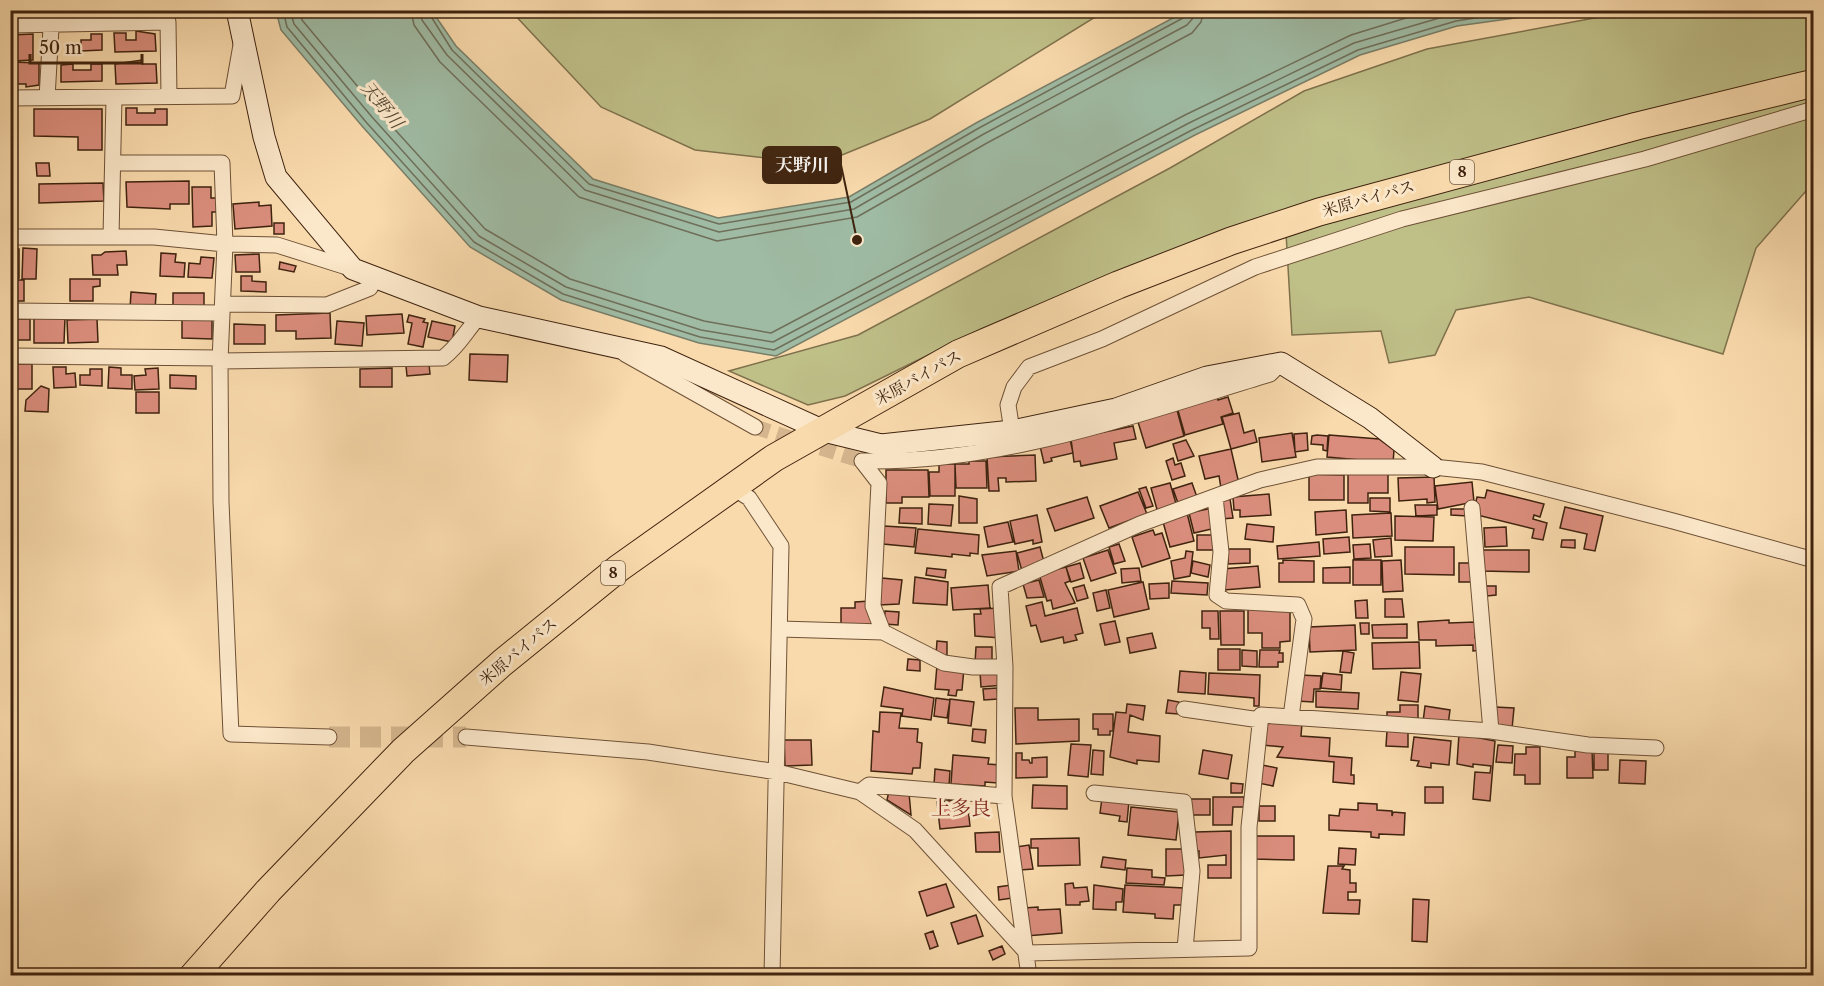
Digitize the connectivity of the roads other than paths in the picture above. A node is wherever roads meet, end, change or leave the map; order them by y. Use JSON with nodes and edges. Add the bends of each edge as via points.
{"nodes":[{"id":1,"x":237,"y":10,"type":"edge"},
{"id":2,"x":52,"y":17,"type":"edge"},
{"id":3,"x":10,"y":25,"type":"edge"},
{"id":4,"x":242,"y":37,"type":"junction"},
{"id":5,"x":1814,"y":83,"type":"edge"},
{"id":6,"x":169,"y":97,"type":"junction"},
{"id":7,"x":10,"y":98,"type":"edge"},
{"id":8,"x":47,"y":98,"type":"junction"},
{"id":9,"x":114,"y":98,"type":"junction"},
{"id":10,"x":1814,"y":109,"type":"edge"},
{"id":11,"x":114,"y":163,"type":"junction"},
{"id":12,"x":10,"y":237,"type":"edge"},
{"id":13,"x":111,"y":237,"type":"junction"},
{"id":14,"x":225,"y":244,"type":"junction"},
{"id":15,"x":353,"y":269,"type":"junction"},
{"id":16,"x":376,"y":277,"type":"junction"},
{"id":17,"x":223,"y":308,"type":"junction"},
{"id":18,"x":10,"y":311,"type":"edge"},
{"id":19,"x":479,"y":317,"type":"junction"},
{"id":20,"x":612,"y":346,"type":"junction"},
{"id":21,"x":10,"y":356,"type":"edge"},
{"id":22,"x":220,"y":360,"type":"junction"},
{"id":23,"x":1281,"y":363,"type":"junction"},
{"id":24,"x":755,"y":427,"type":"tunnel mouth"},
{"id":25,"x":824,"y":431,"type":"junction"},
{"id":26,"x":1011,"y":431,"type":"junction"},
{"id":27,"x":1433,"y":467,"type":"junction"},
{"id":28,"x":733,"y":488,"type":"junction"},
{"id":29,"x":1215,"y":497,"type":"junction"},
{"id":30,"x":1472,"y":508,"type":"dead end"},
{"id":31,"x":1814,"y":560,"type":"edge"},
{"id":32,"x":780,"y":629,"type":"junction"},
{"id":33,"x":883,"y":632,"type":"junction"},
{"id":34,"x":1005,"y":667,"type":"junction"},
{"id":35,"x":1184,"y":709,"type":"dead end"},
{"id":36,"x":1290,"y":717,"type":"junction"},
{"id":37,"x":1260,"y":720,"type":"junction"},
{"id":38,"x":1491,"y":731,"type":"junction"},
{"id":39,"x":328,"y":737,"type":"tunnel mouth"},
{"id":40,"x":466,"y":737,"type":"tunnel mouth"},
{"id":41,"x":1656,"y":748,"type":"dead end"},
{"id":42,"x":777,"y":772,"type":"junction"},
{"id":43,"x":860,"y":792,"type":"junction"},
{"id":44,"x":1094,"y":793,"type":"dead end"},
{"id":45,"x":1004,"y":796,"type":"junction"},
{"id":46,"x":1185,"y":949,"type":"junction"},
{"id":47,"x":1027,"y":953,"type":"junction"},
{"id":48,"x":193,"y":975,"type":"edge"},
{"id":49,"x":772,"y":975,"type":"edge"},
{"id":50,"x":1029,"y":975,"type":"edge"}],
"edges":[{"from":1,"to":4,"type":"street"},
{"from":2,"to":3,"type":"street"},
{"from":2,"to":6,"type":"street","via":[[168,22]]},
{"from":2,"to":8,"type":"street"},
{"from":4,"to":6,"type":"street","via":[[232,96]]},
{"from":4,"to":15,"type":"street","via":[[276,177]]},
{"from":5,"to":25,"type":"highway","name":"米原バイパス","number":"8","via":[[1603,135],[1319,212],[1231,241],[958,354]]},
{"from":6,"to":9,"type":"street"},
{"from":7,"to":8,"type":"street"},
{"from":8,"to":9,"type":"street"},
{"from":9,"to":11,"type":"street"},
{"from":10,"to":26,"type":"street","via":[[1645,159],[1402,219],[1255,267],[1102,339],[1029,367],[1014,387],[1008,405]]},
{"from":11,"to":13,"type":"street"},
{"from":11,"to":14,"type":"street","via":[[222,163]]},
{"from":12,"to":13,"type":"street"},
{"from":13,"to":14,"type":"street"},
{"from":14,"to":15,"type":"street","via":[[277,245]]},
{"from":14,"to":17,"type":"street"},
{"from":15,"to":16,"type":"street"},
{"from":16,"to":17,"type":"street","via":[[370,288],[327,305]]},
{"from":16,"to":19,"type":"street"},
{"from":17,"to":18,"type":"street"},
{"from":17,"to":22,"type":"street"},
{"from":19,"to":20,"type":"street"},
{"from":19,"to":22,"type":"street","via":[[467,329],[459,346],[443,358]]},
{"from":20,"to":24,"type":"street"},
{"from":20,"to":25,"type":"street","via":[[660,357]]},
{"from":21,"to":22,"type":"street"},
{"from":22,"to":39,"type":"street","via":[[221,502],[231,734]]},
{"from":23,"to":26,"type":"street","via":[[1207,377],[1116,409]]},
{"from":23,"to":27,"type":"street","via":[[1370,418]]},
{"from":23,"to":33,"type":"street","via":[[1270,375],[1117,421],[995,450],[896,462],[862,461],[879,483],[873,606]]},
{"from":25,"to":26,"type":"street","via":[[881,445]]},
{"from":25,"to":28,"type":"highway","name":"米原バイパス","number":"8","via":[[774,458]]},
{"from":27,"to":29,"type":"street","via":[[1317,467],[1260,480]]},
{"from":27,"to":31,"type":"street","via":[[1482,472]]},
{"from":28,"to":32,"type":"street","via":[[749,498],[782,546]]},
{"from":28,"to":48,"type":"highway","name":"米原バイパス","number":"8","via":[[619,568],[502,663],[403,751]]},
{"from":29,"to":34,"type":"street","via":[[1140,524],[1000,587]]},
{"from":29,"to":36,"type":"street","via":[[1221,552],[1217,595],[1226,600],[1298,605],[1304,619]]},
{"from":30,"to":38,"type":"street"},
{"from":32,"to":33,"type":"street"},
{"from":32,"to":42,"type":"street"},
{"from":33,"to":34,"type":"street","via":[[944,663]]},
{"from":34,"to":45,"type":"street"},
{"from":35,"to":37,"type":"street"},
{"from":36,"to":37,"type":"street","via":[[1261,715]]},
{"from":36,"to":38,"type":"street"},
{"from":37,"to":46,"type":"street","via":[[1249,827],[1250,948]]},
{"from":38,"to":41,"type":"street","via":[[1588,745]]},
{"from":40,"to":42,"type":"street","via":[[648,752]]},
{"from":42,"to":43,"type":"street"},
{"from":42,"to":49,"type":"street"},
{"from":43,"to":45,"type":"street","via":[[869,785]]},
{"from":43,"to":47,"type":"street","via":[[915,830]]},
{"from":44,"to":46,"type":"street","via":[[1184,802],[1192,872]]},
{"from":45,"to":47,"type":"street"},
{"from":46,"to":47,"type":"street"},
{"from":47,"to":50,"type":"street"}]}
